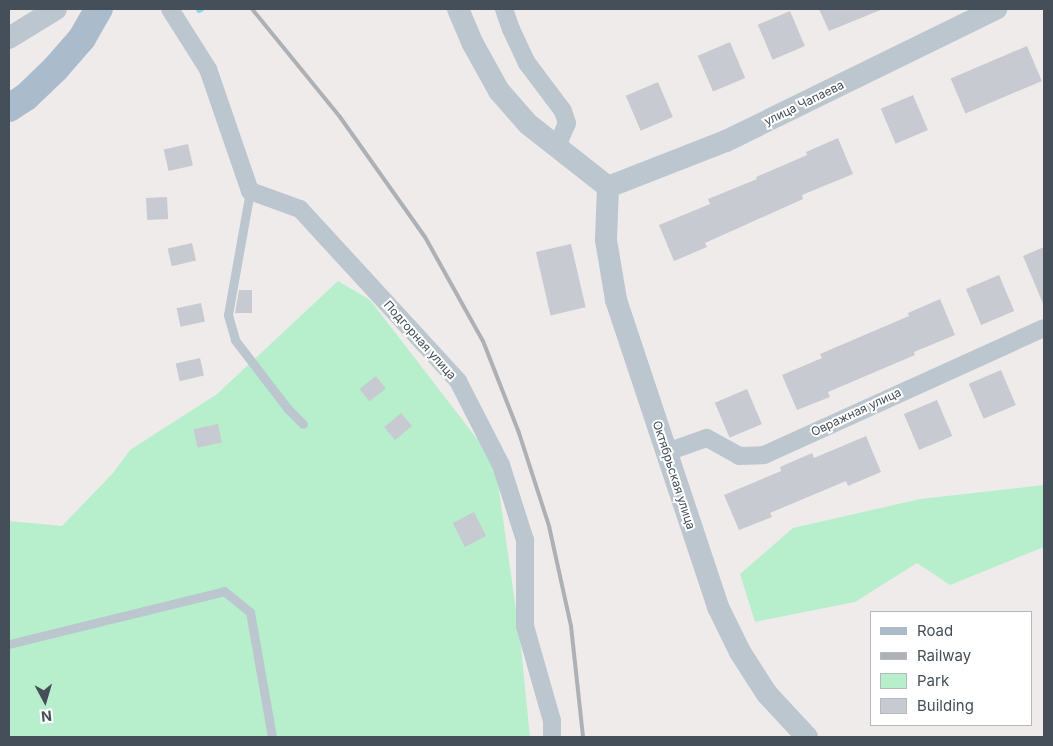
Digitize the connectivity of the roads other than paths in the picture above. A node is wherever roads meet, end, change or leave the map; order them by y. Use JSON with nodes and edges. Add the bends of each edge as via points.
{"nodes":[{"id":1,"x":56,"y":9,"type":"edge"},
{"id":2,"x":98,"y":9,"type":"edge"},
{"id":3,"x":170,"y":9,"type":"edge"},
{"id":4,"x":458,"y":9,"type":"edge"},
{"id":5,"x":504,"y":9,"type":"edge"},
{"id":6,"x":996,"y":9,"type":"edge"},
{"id":7,"x":9,"y":38,"type":"edge"},
{"id":8,"x":9,"y":108,"type":"edge"},
{"id":9,"x":558,"y":147,"type":"junction"},
{"id":10,"x":608,"y":187,"type":"junction"},
{"id":11,"x":250,"y":190,"type":"junction"},
{"id":12,"x":1044,"y":328,"type":"edge"},
{"id":13,"x":303,"y":424,"type":"dead end"},
{"id":14,"x":667,"y":452,"type":"junction"},
{"id":15,"x":9,"y":644,"type":"edge"},
{"id":16,"x":272,"y":737,"type":"edge"},
{"id":17,"x":552,"y":737,"type":"edge"},
{"id":18,"x":807,"y":737,"type":"edge"}],
"edges":[{"from":1,"to":7,"type":"street"},
{"from":2,"to":8,"type":"main road","via":[[82,38],[56,68],[26,97]]},
{"from":3,"to":11,"type":"street","via":[[208,69]]},
{"from":4,"to":9,"type":"street","via":[[499,91],[528,124]]},
{"from":5,"to":9,"type":"street","via":[[528,62],[563,111],[567,123]]},
{"from":6,"to":10,"type":"street","name":"улица Чапаева","via":[[726,141]]},
{"from":9,"to":10,"type":"street"},
{"from":10,"to":14,"type":"street","name":"Октябрьская улица","via":[[606,240],[613,290]]},
{"from":11,"to":13,"type":"lane","via":[[228,315],[235,340]]},
{"from":11,"to":17,"type":"street","name":"Подгорная улица","via":[[300,210],[458,381],[502,466],[525,540],[525,626],[552,721]]},
{"from":12,"to":14,"type":"street","name":"Овражная улица","via":[[764,455],[739,456],[707,438]]},
{"from":14,"to":18,"type":"street","name":"Октябрьская улица","via":[[718,606],[740,652],[767,694]]},
{"from":15,"to":16,"type":"lane","via":[[224,591],[250,612]]}]}
